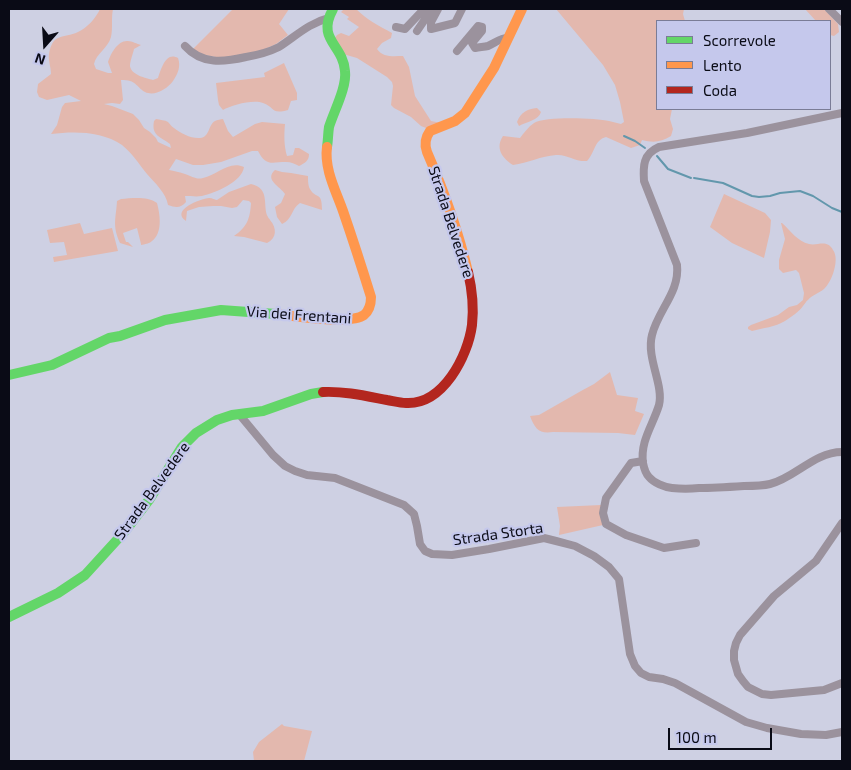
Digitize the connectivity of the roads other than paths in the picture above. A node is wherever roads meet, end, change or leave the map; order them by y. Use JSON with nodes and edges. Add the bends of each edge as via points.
{"nodes":[{"id":1,"x":424,"y":9,"type":"edge"},
{"id":2,"x":432,"y":9,"type":"edge"},
{"id":3,"x":438,"y":9,"type":"edge"},
{"id":4,"x":462,"y":9,"type":"edge"},
{"id":5,"x":522,"y":9,"type":"edge"},
{"id":6,"x":828,"y":9,"type":"edge"},
{"id":7,"x":331,"y":13,"type":"edge"},
{"id":8,"x":842,"y":22,"type":"edge"},
{"id":9,"x":396,"y":27,"type":"dead end"},
{"id":10,"x":418,"y":31,"type":"dead end"},
{"id":11,"x":508,"y":38,"type":"junction"},
{"id":12,"x":185,"y":46,"type":"dead end"},
{"id":13,"x":457,"y":51,"type":"dead end"},
{"id":14,"x":842,"y":113,"type":"edge"},
{"id":15,"x":9,"y":375,"type":"edge"},
{"id":16,"x":239,"y":414,"type":"junction"},
{"id":17,"x":842,"y":452,"type":"edge"},
{"id":18,"x":643,"y":461,"type":"junction"},
{"id":19,"x":842,"y":523,"type":"edge"},
{"id":20,"x":696,"y":543,"type":"dead end"},
{"id":21,"x":9,"y":617,"type":"edge"},
{"id":22,"x":842,"y":683,"type":"edge"},
{"id":23,"x":842,"y":732,"type":"edge"}],
"edges":[{"from":1,"to":9,"type":"street","via":[[406,29]]},
{"from":2,"to":10,"type":"street"},
{"from":3,"to":4,"type":"street","via":[[431,29],[455,23]]},
{"from":5,"to":11,"type":"street","name":"Strada Belvedere"},
{"from":6,"to":8,"type":"street"},
{"from":7,"to":12,"type":"street","via":[[278,47],[261,54],[227,61],[211,60],[202,58]]},
{"from":7,"to":15,"type":"street","name":"Via dei Frentani","via":[[327,28],[344,61],[346,72],[329,129],[326,154],[371,297],[366,314],[357,319],[343,320],[221,310],[165,320],[110,338],[52,365]]},
{"from":11,"to":13,"type":"street","via":[[475,48],[472,43],[482,31],[478,26]]},
{"from":11,"to":16,"type":"street","name":"Strada Belvedere","via":[[490,75],[463,116],[430,131],[425,140],[463,251],[472,290],[471,332],[463,358],[450,380],[431,396],[414,403],[325,392],[263,411]]},
{"from":14,"to":18,"type":"street","via":[[659,147],[648,155],[644,163],[644,181],[678,272],[673,292],[651,337],[651,354],[660,396],[645,439]]},
{"from":16,"to":21,"type":"street","name":"Strada Belvedere","via":[[209,424],[182,447],[149,500],[85,575]]},
{"from":16,"to":23,"type":"street","name":"Strada Storta","via":[[285,466],[307,475],[335,478],[404,505],[414,514],[420,544],[432,554],[452,555],[544,538],[575,546],[610,567],[619,579],[630,654],[635,666],[649,678],[675,683],[746,722],[767,728],[801,734]]},
{"from":17,"to":18,"type":"street","via":[[820,457],[770,484],[724,488],[664,486],[648,477]]},
{"from":18,"to":20,"type":"street","via":[[631,463],[606,498],[603,512],[606,524],[664,548]]},
{"from":19,"to":22,"type":"street","via":[[816,561],[774,596],[740,635],[734,660],[743,681],[762,694],[824,690]]}]}
